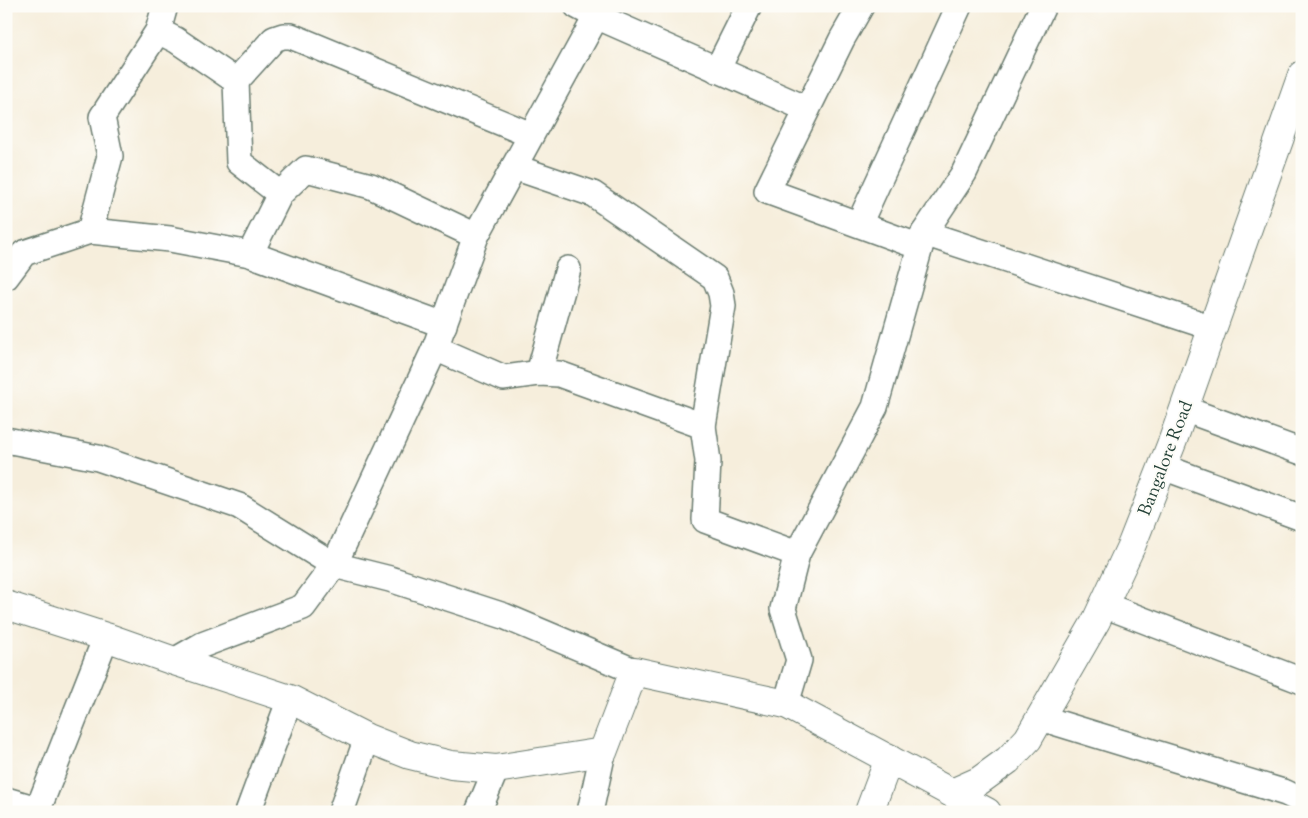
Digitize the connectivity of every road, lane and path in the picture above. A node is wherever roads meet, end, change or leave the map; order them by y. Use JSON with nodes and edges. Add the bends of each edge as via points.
{"nodes":[{"id":1,"x":164,"y":6,"type":"edge"},
{"id":2,"x":749,"y":6,"type":"edge"},
{"id":3,"x":861,"y":6,"type":"edge"},
{"id":4,"x":959,"y":6,"type":"edge"},
{"id":5,"x":1043,"y":6,"type":"edge"},
{"id":6,"x":591,"y":10,"type":"edge"},
{"id":7,"x":158,"y":31,"type":"junction"},
{"id":8,"x":717,"y":70,"type":"junction"},
{"id":9,"x":1302,"y":75,"type":"edge"},
{"id":10,"x":236,"y":81,"type":"junction"},
{"id":11,"x":1296,"y":107,"type":"edge"},
{"id":12,"x":807,"y":109,"type":"junction"},
{"id":13,"x":531,"y":135,"type":"junction"},
{"id":14,"x":514,"y":167,"type":"junction"},
{"id":15,"x":280,"y":194,"type":"junction"},
{"id":16,"x":858,"y":224,"type":"junction"},
{"id":17,"x":90,"y":231,"type":"junction"},
{"id":18,"x":476,"y":236,"type":"junction"},
{"id":19,"x":922,"y":240,"type":"junction"},
{"id":20,"x":250,"y":254,"type":"junction"},
{"id":21,"x":568,"y":269,"type":"dead end"},
{"id":22,"x":8,"y":270,"type":"edge"},
{"id":23,"x":444,"y":325,"type":"junction"},
{"id":24,"x":1213,"y":328,"type":"junction"},
{"id":25,"x":435,"y":348,"type":"junction"},
{"id":26,"x":539,"y":373,"type":"junction"},
{"id":27,"x":1184,"y":409,"type":"junction"},
{"id":28,"x":703,"y":426,"type":"junction"},
{"id":29,"x":6,"y":440,"type":"edge"},
{"id":30,"x":1302,"y":452,"type":"edge"},
{"id":31,"x":1163,"y":467,"type":"junction"},
{"id":32,"x":1302,"y":518,"type":"edge"},
{"id":33,"x":797,"y":554,"type":"junction"},
{"id":34,"x":334,"y":565,"type":"junction"},
{"id":35,"x":6,"y":605,"type":"edge"},
{"id":36,"x":1104,"y":606,"type":"junction"},
{"id":37,"x":106,"y":636,"type":"junction"},
{"id":38,"x":174,"y":661,"type":"junction"},
{"id":39,"x":634,"y":671,"type":"junction"},
{"id":40,"x":1302,"y":681,"type":"edge"},
{"id":41,"x":290,"y":699,"type":"junction"},
{"id":42,"x":786,"y":704,"type":"junction"},
{"id":43,"x":1041,"y":718,"type":"junction"},
{"id":44,"x":367,"y":738,"type":"junction"},
{"id":45,"x":603,"y":752,"type":"junction"},
{"id":46,"x":889,"y":759,"type":"junction"},
{"id":47,"x":496,"y":769,"type":"junction"},
{"id":48,"x":952,"y":793,"type":"junction"},
{"id":49,"x":6,"y":800,"type":"edge"},
{"id":50,"x":1302,"y":801,"type":"edge"},
{"id":51,"x":37,"y":811,"type":"edge"},
{"id":52,"x":248,"y":812,"type":"edge"},
{"id":53,"x":341,"y":812,"type":"edge"},
{"id":54,"x":478,"y":812,"type":"edge"},
{"id":55,"x":590,"y":812,"type":"edge"},
{"id":56,"x":869,"y":812,"type":"edge"},
{"id":57,"x":987,"y":812,"type":"edge"}],
"edges":[{"from":1,"to":7,"type":"street"},
{"from":2,"to":8,"type":"street"},
{"from":3,"to":12,"type":"street"},
{"from":4,"to":16,"type":"street"},
{"from":5,"to":19,"type":"street","via":[[964,172]]},
{"from":6,"to":8,"type":"street"},
{"from":6,"to":13,"type":"street"},
{"from":7,"to":10,"type":"street"},
{"from":7,"to":17,"type":"street","via":[[102,117],[110,156]]},
{"from":8,"to":12,"type":"street"},
{"from":9,"to":11,"type":"main road","name":"Bangalore Road"},
{"from":10,"to":13,"type":"street","via":[[274,39],[290,36]]},
{"from":10,"to":15,"type":"street","via":[[239,162]]},
{"from":11,"to":24,"type":"main road","name":"Bangalore Road"},
{"from":12,"to":16,"type":"street","via":[[767,190]]},
{"from":13,"to":14,"type":"street"},
{"from":14,"to":18,"type":"street"},
{"from":14,"to":28,"type":"street","via":[[593,194],[715,278],[722,306]]},
{"from":15,"to":18,"type":"street","via":[[306,169],[371,186]]},
{"from":15,"to":20,"type":"street"},
{"from":16,"to":19,"type":"street"},
{"from":17,"to":20,"type":"street","via":[[170,239]]},
{"from":17,"to":22,"type":"street","via":[[24,253]]},
{"from":18,"to":23,"type":"street"},
{"from":19,"to":24,"type":"street"},
{"from":19,"to":33,"type":"street","via":[[875,407]]},
{"from":20,"to":23,"type":"street"},
{"from":21,"to":26,"type":"street"},
{"from":23,"to":25,"type":"street"},
{"from":24,"to":27,"type":"main road","name":"Bangalore Road"},
{"from":25,"to":26,"type":"street","via":[[504,378]]},
{"from":25,"to":34,"type":"street"},
{"from":26,"to":28,"type":"street","via":[[559,374]]},
{"from":27,"to":30,"type":"street"},
{"from":27,"to":31,"type":"main road","name":"Bangalore Road"},
{"from":28,"to":33,"type":"street","via":[[708,461],[705,520]]},
{"from":29,"to":34,"type":"street","via":[[98,458],[239,506]]},
{"from":31,"to":32,"type":"street"},
{"from":31,"to":36,"type":"main road","name":"Bangalore Road"},
{"from":33,"to":42,"type":"street","via":[[783,609],[798,660]]},
{"from":34,"to":38,"type":"street","via":[[303,607],[202,645]]},
{"from":34,"to":39,"type":"street","via":[[390,579],[504,616]]},
{"from":35,"to":37,"type":"main road"},
{"from":36,"to":40,"type":"street"},
{"from":36,"to":43,"type":"main road","name":"Bangalore Road"},
{"from":37,"to":38,"type":"main road"},
{"from":37,"to":51,"type":"street"},
{"from":38,"to":41,"type":"main road"},
{"from":39,"to":42,"type":"main road"},
{"from":39,"to":45,"type":"main road"},
{"from":41,"to":44,"type":"main road"},
{"from":41,"to":52,"type":"street"},
{"from":42,"to":46,"type":"main road"},
{"from":43,"to":48,"type":"main road","name":"Bangalore Road","via":[[1028,739],[1008,760],[979,781]]},
{"from":43,"to":50,"type":"street","via":[[1286,793]]},
{"from":44,"to":47,"type":"main road","via":[[410,755],[451,765]]},
{"from":44,"to":53,"type":"street"},
{"from":45,"to":47,"type":"main road"},
{"from":45,"to":55,"type":"street"},
{"from":46,"to":48,"type":"main road"},
{"from":46,"to":56,"type":"main road"},
{"from":47,"to":54,"type":"street"},
{"from":48,"to":57,"type":"main road"},
{"from":49,"to":51,"type":"street"}]}
